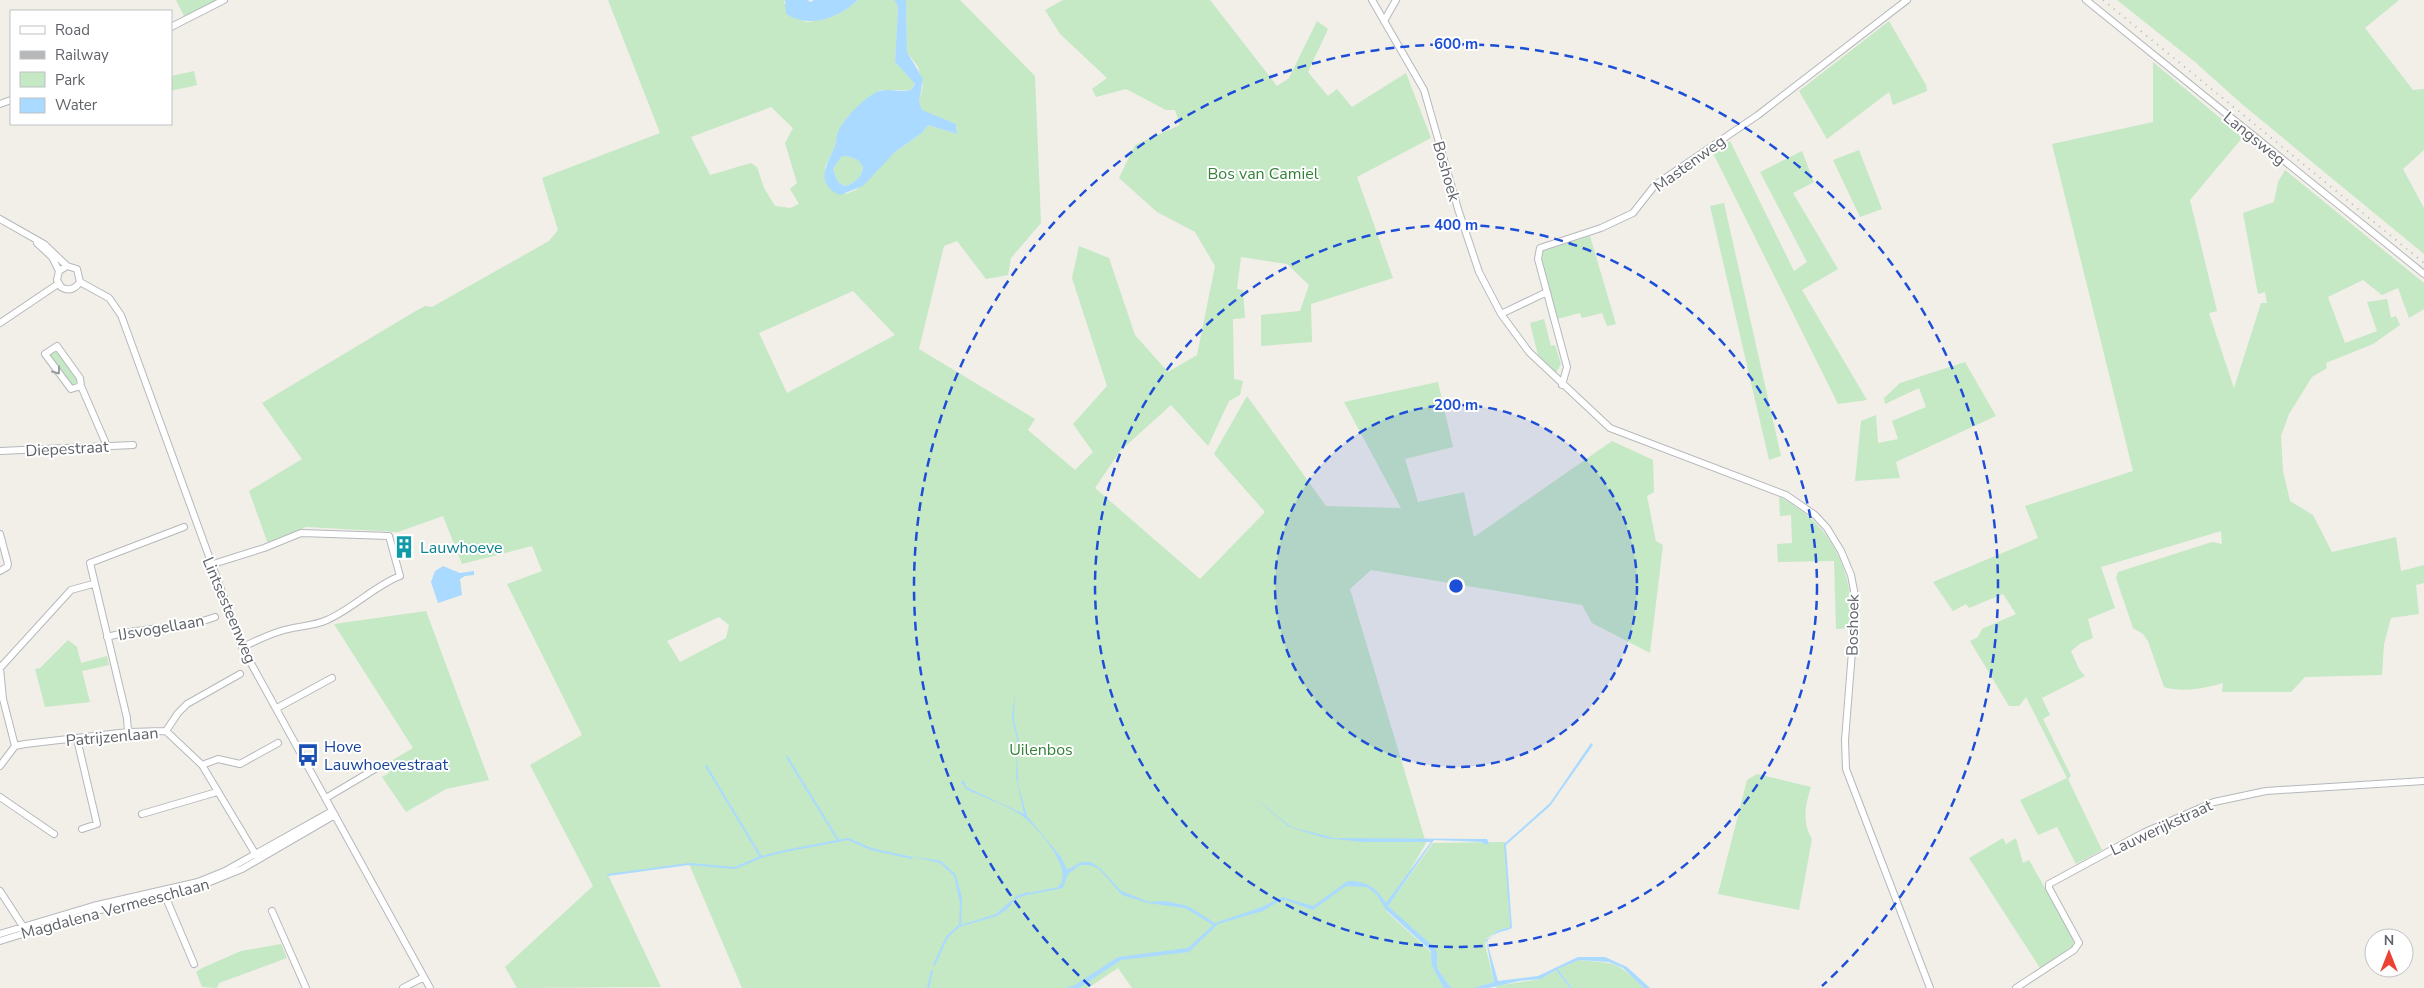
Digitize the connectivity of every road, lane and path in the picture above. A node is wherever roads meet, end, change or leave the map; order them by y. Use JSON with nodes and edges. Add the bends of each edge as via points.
{"nodes":[{"id":1,"x":224,"y":0,"type":"edge"},
{"id":2,"x":1372,"y":0,"type":"edge"},
{"id":3,"x":1396,"y":0,"type":"edge"},
{"id":4,"x":1908,"y":0,"type":"edge"},
{"id":5,"x":2086,"y":0,"type":"edge"},
{"id":6,"x":1384,"y":21,"type":"junction"},
{"id":7,"x":172,"y":26,"type":"edge"},
{"id":8,"x":0,"y":219,"type":"edge"},
{"id":9,"x":32,"y":238,"type":"junction"},
{"id":10,"x":67,"y":266,"type":"junction"},
{"id":11,"x":59,"y":271,"type":"junction"},
{"id":12,"x":2424,"y":274,"type":"edge"},
{"id":13,"x":80,"y":282,"type":"junction"},
{"id":14,"x":58,"y":284,"type":"junction"},
{"id":15,"x":1547,"y":292,"type":"junction"},
{"id":16,"x":1500,"y":314,"type":"junction"},
{"id":17,"x":0,"y":323,"type":"edge"},
{"id":18,"x":1562,"y":385,"type":"junction"},
{"id":19,"x":81,"y":386,"type":"junction"},
{"id":20,"x":133,"y":445,"type":"dead end"},
{"id":21,"x":107,"y":446,"type":"junction"},
{"id":22,"x":0,"y":451,"type":"edge"},
{"id":23,"x":184,"y":527,"type":"dead end"},
{"id":24,"x":0,"y":534,"type":"edge"},
{"id":25,"x":210,"y":565,"type":"junction"},
{"id":26,"x":0,"y":571,"type":"edge"},
{"id":27,"x":93,"y":584,"type":"junction"},
{"id":28,"x":215,"y":617,"type":"dead end"},
{"id":29,"x":107,"y":637,"type":"junction"},
{"id":30,"x":242,"y":647,"type":"junction"},
{"id":31,"x":240,"y":674,"type":"dead end"},
{"id":32,"x":332,"y":678,"type":"dead end"},
{"id":33,"x":2,"y":699,"type":"edge"},
{"id":34,"x":277,"y":708,"type":"junction"},
{"id":35,"x":166,"y":731,"type":"junction"},
{"id":36,"x":128,"y":732,"type":"junction"},
{"id":37,"x":77,"y":739,"type":"junction"},
{"id":38,"x":278,"y":743,"type":"dead end"},
{"id":39,"x":15,"y":746,"type":"junction"},
{"id":40,"x":202,"y":765,"type":"junction"},
{"id":41,"x":0,"y":766,"type":"edge"},
{"id":42,"x":380,"y":766,"type":"dead end"},
{"id":43,"x":2424,"y":781,"type":"edge"},
{"id":44,"x":217,"y":792,"type":"junction"},
{"id":45,"x":0,"y":797,"type":"edge"},
{"id":46,"x":326,"y":798,"type":"junction"},
{"id":47,"x":333,"y":813,"type":"junction"},
{"id":48,"x":142,"y":814,"type":"dead end"},
{"id":49,"x":82,"y":829,"type":"dead end"},
{"id":50,"x":54,"y":834,"type":"dead end"},
{"id":51,"x":256,"y":856,"type":"junction"},
{"id":52,"x":0,"y":891,"type":"edge"},
{"id":53,"x":163,"y":893,"type":"junction"},
{"id":54,"x":272,"y":911,"type":"dead end"},
{"id":55,"x":24,"y":929,"type":"junction"},
{"id":56,"x":0,"y":934,"type":"edge"},
{"id":57,"x":0,"y":941,"type":"edge"},
{"id":58,"x":194,"y":964,"type":"dead end"},
{"id":59,"x":424,"y":977,"type":"junction"},
{"id":60,"x":306,"y":988,"type":"edge"},
{"id":61,"x":403,"y":988,"type":"edge"},
{"id":62,"x":430,"y":988,"type":"edge"},
{"id":63,"x":1930,"y":988,"type":"edge"},
{"id":64,"x":2016,"y":988,"type":"edge"}],
"edges":[{"from":1,"to":7,"type":"street"},
{"from":2,"to":6,"type":"street","name":"Boshoek"},
{"from":3,"to":6,"type":"street"},
{"from":4,"to":15,"type":"street","name":"Mastenweg","via":[[1758,114],[1655,185],[1633,213],[1602,228],[1540,248],[1538,259]]},
{"from":5,"to":12,"type":"street","name":"Langsweg"},
{"from":6,"to":16,"type":"street","name":"Boshoek","via":[[1424,90],[1466,236]]},
{"from":8,"to":9,"type":"street","name":"Lintsesteenweg"},
{"from":9,"to":10,"type":"street","name":"Lintsesteenweg","via":[[53,251]]},
{"from":9,"to":11,"type":"street","name":"Lintsesteenweg","via":[[52,257]]},
{"from":10,"to":11,"type":"street"},
{"from":10,"to":13,"type":"street","name":"Lintsesteenweg","via":[[79,272]]},
{"from":11,"to":14,"type":"street"},
{"from":13,"to":14,"type":"street","via":[[69,290]]},
{"from":13,"to":25,"type":"street","name":"Lintsesteenweg","via":[[109,298],[121,316]]},
{"from":14,"to":17,"type":"street"},
{"from":15,"to":16,"type":"street"},
{"from":15,"to":18,"type":"street","via":[[1567,367]]},
{"from":16,"to":18,"type":"street","name":"Boshoek","via":[[1529,352]]},
{"from":18,"to":63,"type":"street","name":"Boshoek","via":[[1610,428],[1786,495],[1815,515],[1841,551],[1851,575],[1856,601],[1844,740],[1846,769]]},
{"from":19,"to":19,"type":"street","one_way":true,"via":[[80,378],[58,346],[45,354],[71,389]]},
{"from":19,"to":21,"type":"street"},
{"from":20,"to":21,"type":"street","name":"Diepestraat"},
{"from":21,"to":22,"type":"street","name":"Diepestraat"},
{"from":23,"to":27,"type":"street","via":[[94,560],[90,563]]},
{"from":24,"to":26,"type":"street","via":[[8,567]]},
{"from":25,"to":30,"type":"street","name":"Lintsesteenweg"},
{"from":25,"to":30,"type":"street","via":[[301,533],[389,536],[400,576],[327,620],[277,632]]},
{"from":27,"to":29,"type":"street"},
{"from":27,"to":33,"type":"street","via":[[71,590],[3,664],[0,676]]},
{"from":28,"to":29,"type":"street","name":"IJsvogellaan","via":[[194,624],[131,630]]},
{"from":29,"to":36,"type":"street"},
{"from":30,"to":34,"type":"street","name":"Lintsesteenweg"},
{"from":31,"to":35,"type":"street","via":[[187,704]]},
{"from":32,"to":34,"type":"street"},
{"from":33,"to":39,"type":"street"},
{"from":34,"to":46,"type":"street","name":"Lintsesteenweg"},
{"from":35,"to":36,"type":"street","name":"Patrijzenlaan"},
{"from":35,"to":40,"type":"street","name":"Patrijzenlaan"},
{"from":36,"to":37,"type":"street","name":"Patrijzenlaan"},
{"from":37,"to":39,"type":"street","name":"Patrijzenlaan"},
{"from":37,"to":49,"type":"street","via":[[97,824]]},
{"from":38,"to":40,"type":"street","via":[[240,764],[218,760]]},
{"from":39,"to":41,"type":"street"},
{"from":40,"to":44,"type":"street","name":"Patrijzenlaan"},
{"from":42,"to":46,"type":"street"},
{"from":43,"to":64,"type":"street","name":"Lauwerijkstraat","via":[[2332,785],[2242,795],[2186,813],[2143,833],[2049,884],[2079,943],[2074,950]]},
{"from":44,"to":48,"type":"street"},
{"from":44,"to":51,"type":"street","name":"Patrijzenlaan"},
{"from":45,"to":50,"type":"street"},
{"from":46,"to":47,"type":"street","name":"Lintsesteenweg"},
{"from":47,"to":51,"type":"street","name":"Magdalena Vermeeschlaan"},
{"from":47,"to":59,"type":"street","name":"Lintsesteenweg"},
{"from":51,"to":53,"type":"street","name":"Magdalena Vermeeschlaan","via":[[216,875]]},
{"from":52,"to":55,"type":"street"},
{"from":53,"to":55,"type":"street","name":"Magdalena Vermeeschlaan","via":[[92,906]]},
{"from":53,"to":58,"type":"street"},
{"from":54,"to":60,"type":"street"},
{"from":55,"to":56,"type":"street","name":"Magdalena Vermeeschlaan"},
{"from":55,"to":57,"type":"street","name":"Magdalena Vermeeschlaan"},
{"from":59,"to":61,"type":"street"},
{"from":59,"to":62,"type":"street","name":"Lintsesteenweg"}]}
